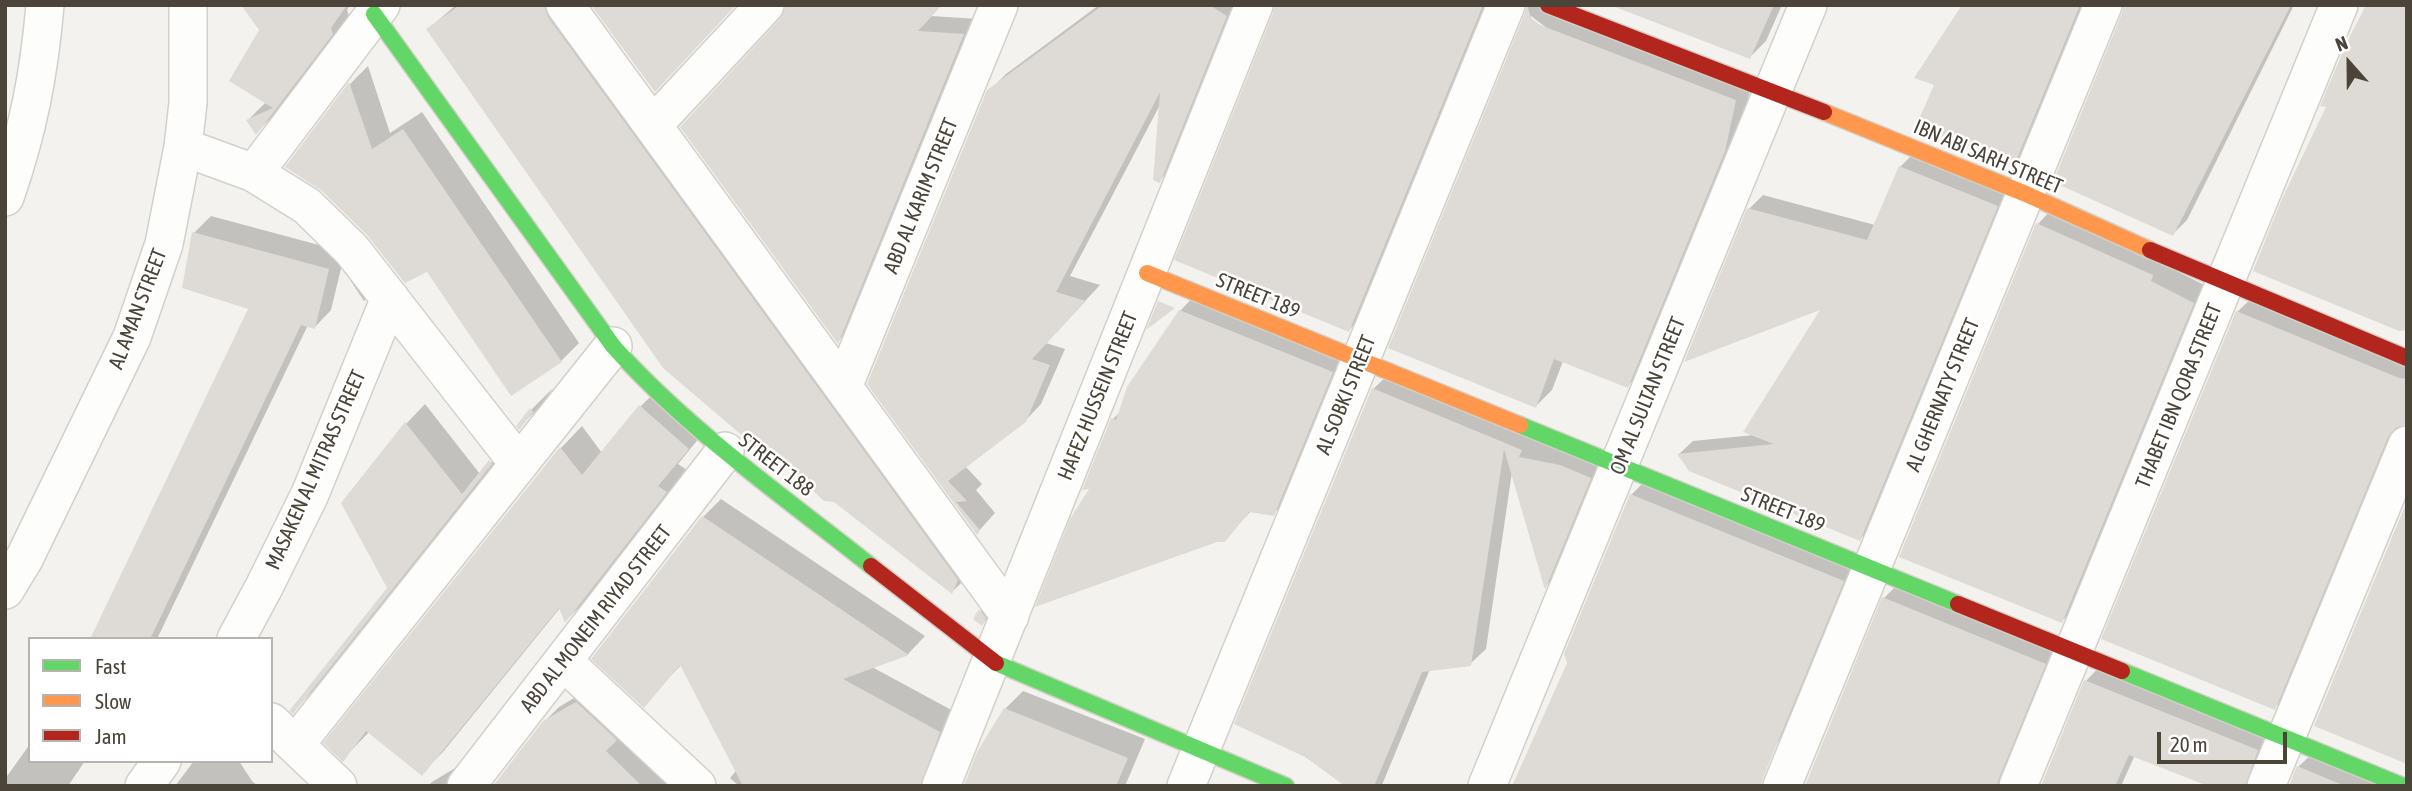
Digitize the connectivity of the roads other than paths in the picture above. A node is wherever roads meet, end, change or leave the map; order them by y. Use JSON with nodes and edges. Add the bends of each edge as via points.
{"nodes":[{"id":1,"x":45,"y":5,"type":"edge"},
{"id":2,"x":188,"y":5,"type":"edge"},
{"id":3,"x":565,"y":5,"type":"edge"},
{"id":4,"x":765,"y":5,"type":"edge"},
{"id":5,"x":999,"y":5,"type":"edge"},
{"id":6,"x":1254,"y":5,"type":"edge"},
{"id":7,"x":1506,"y":5,"type":"edge"},
{"id":8,"x":1548,"y":5,"type":"edge"},
{"id":9,"x":1808,"y":5,"type":"edge"},
{"id":10,"x":2103,"y":5,"type":"edge"},
{"id":11,"x":2339,"y":5,"type":"edge"},
{"id":12,"x":378,"y":10,"type":"edge"},
{"id":13,"x":1773,"y":91,"type":"junction"},
{"id":14,"x":653,"y":125,"type":"junction"},
{"id":15,"x":183,"y":147,"type":"junction"},
{"id":16,"x":254,"y":173,"type":"junction"},
{"id":17,"x":2026,"y":194,"type":"junction"},
{"id":18,"x":5,"y":197,"type":"edge"},
{"id":19,"x":1147,"y":273,"type":"junction"},
{"id":20,"x":2225,"y":283,"type":"junction"},
{"id":21,"x":390,"y":299,"type":"junction"},
{"id":22,"x":612,"y":346,"type":"junction"},
{"id":23,"x":2407,"y":358,"type":"edge"},
{"id":24,"x":1360,"y":360,"type":"junction"},
{"id":25,"x":843,"y":387,"type":"junction"},
{"id":26,"x":2407,"y":445,"type":"edge"},
{"id":27,"x":725,"y":452,"type":"junction"},
{"id":28,"x":519,"y":464,"type":"junction"},
{"id":29,"x":1619,"y":466,"type":"junction"},
{"id":30,"x":1871,"y":569,"type":"junction"},
{"id":31,"x":5,"y":590,"type":"edge"},
{"id":32,"x":1010,"y":616,"type":"junction"},
{"id":33,"x":237,"y":637,"type":"edge"},
{"id":34,"x":2074,"y":651,"type":"junction"},
{"id":35,"x":990,"y":660,"type":"junction"},
{"id":36,"x":563,"y":661,"type":"junction"},
{"id":37,"x":283,"y":734,"type":"edge"},
{"id":38,"x":2286,"y":738,"type":"junction"},
{"id":39,"x":1201,"y":750,"type":"junction"},
{"id":40,"x":161,"y":763,"type":"edge"},
{"id":41,"x":144,"y":786,"type":"edge"},
{"id":42,"x":338,"y":786,"type":"edge"},
{"id":43,"x":466,"y":786,"type":"edge"},
{"id":44,"x":697,"y":786,"type":"edge"},
{"id":45,"x":941,"y":786,"type":"edge"},
{"id":46,"x":1186,"y":786,"type":"edge"},
{"id":47,"x":1286,"y":786,"type":"edge"},
{"id":48,"x":1487,"y":786,"type":"edge"},
{"id":49,"x":1782,"y":786,"type":"edge"},
{"id":50,"x":2018,"y":786,"type":"edge"},
{"id":51,"x":2266,"y":786,"type":"edge"},
{"id":52,"x":2403,"y":786,"type":"edge"}],
"edges":[{"from":1,"to":18,"type":"street","via":[[23,145]]},
{"from":2,"to":15,"type":"street","name":"AL AMAN STREET"},
{"from":3,"to":14,"type":"street"},
{"from":4,"to":14,"type":"street"},
{"from":5,"to":25,"type":"street","name":"ABD AL KARIM STREET"},
{"from":6,"to":19,"type":"street","name":"HAFEZ HUSSEIN STREET"},
{"from":7,"to":24,"type":"street","name":"AL SOBKI STREET"},
{"from":8,"to":13,"type":"street","name":"IBN ABI SARH STREET"},
{"from":9,"to":13,"type":"street","name":"OM AL SULTAN STREET"},
{"from":10,"to":17,"type":"street","name":"AL GHERNATY STREET"},
{"from":11,"to":20,"type":"street","name":"THABET IBN QORA STREET"},
{"from":12,"to":16,"type":"street"},
{"from":12,"to":22,"type":"street","name":"STREET 188"},
{"from":13,"to":17,"type":"street","name":"IBN ABI SARH STREET"},
{"from":13,"to":29,"type":"street","name":"OM AL SULTAN STREET"},
{"from":14,"to":25,"type":"street"},
{"from":15,"to":16,"type":"street"},
{"from":15,"to":31,"type":"street","name":"AL AMAN STREET","via":[[164,244],[132,337]]},
{"from":16,"to":21,"type":"street","via":[[307,206],[352,250]]},
{"from":17,"to":20,"type":"street","name":"IBN ABI SARH STREET"},
{"from":17,"to":30,"type":"street","name":"AL GHERNATY STREET"},
{"from":19,"to":24,"type":"street","name":"STREET 189"},
{"from":19,"to":32,"type":"street","name":"HAFEZ HUSSEIN STREET"},
{"from":20,"to":23,"type":"street","name":"IBN ABI SARH STREET"},
{"from":20,"to":34,"type":"street","name":"THABET IBN QORA STREET"},
{"from":21,"to":28,"type":"street"},
{"from":21,"to":33,"type":"street","name":"MASAKEN AL MITRAS STREET","via":[[310,494]]},
{"from":22,"to":27,"type":"street","name":"STREET 188"},
{"from":22,"to":28,"type":"street"},
{"from":24,"to":29,"type":"street","name":"STREET 189"},
{"from":24,"to":39,"type":"street","name":"AL SOBKI STREET"},
{"from":25,"to":32,"type":"street"},
{"from":26,"to":38,"type":"street"},
{"from":27,"to":35,"type":"street","name":"STREET 188"},
{"from":27,"to":36,"type":"street","name":"ABD AL MONEIM RIYAD STREET"},
{"from":28,"to":37,"type":"street"},
{"from":29,"to":30,"type":"street","name":"STREET 189"},
{"from":29,"to":48,"type":"street","name":"OM AL SULTAN STREET"},
{"from":30,"to":34,"type":"street","name":"STREET 189"},
{"from":30,"to":49,"type":"street","name":"AL GHERNATY STREET"},
{"from":32,"to":35,"type":"street","name":"HAFEZ HUSSEIN STREET"},
{"from":34,"to":38,"type":"street","name":"STREET 189"},
{"from":34,"to":50,"type":"street","name":"THABET IBN QORA STREET"},
{"from":35,"to":39,"type":"street","name":"STREET 188"},
{"from":35,"to":45,"type":"street","name":"HAFEZ HUSSEIN STREET"},
{"from":36,"to":43,"type":"street","name":"ABD AL MONEIM RIYAD STREET"},
{"from":36,"to":44,"type":"street"},
{"from":37,"to":42,"type":"street"},
{"from":38,"to":51,"type":"street"},
{"from":38,"to":52,"type":"street","name":"STREET 189"},
{"from":39,"to":46,"type":"street","name":"AL SOBKI STREET"},
{"from":39,"to":47,"type":"street","name":"STREET 188"},
{"from":40,"to":41,"type":"street"}]}
